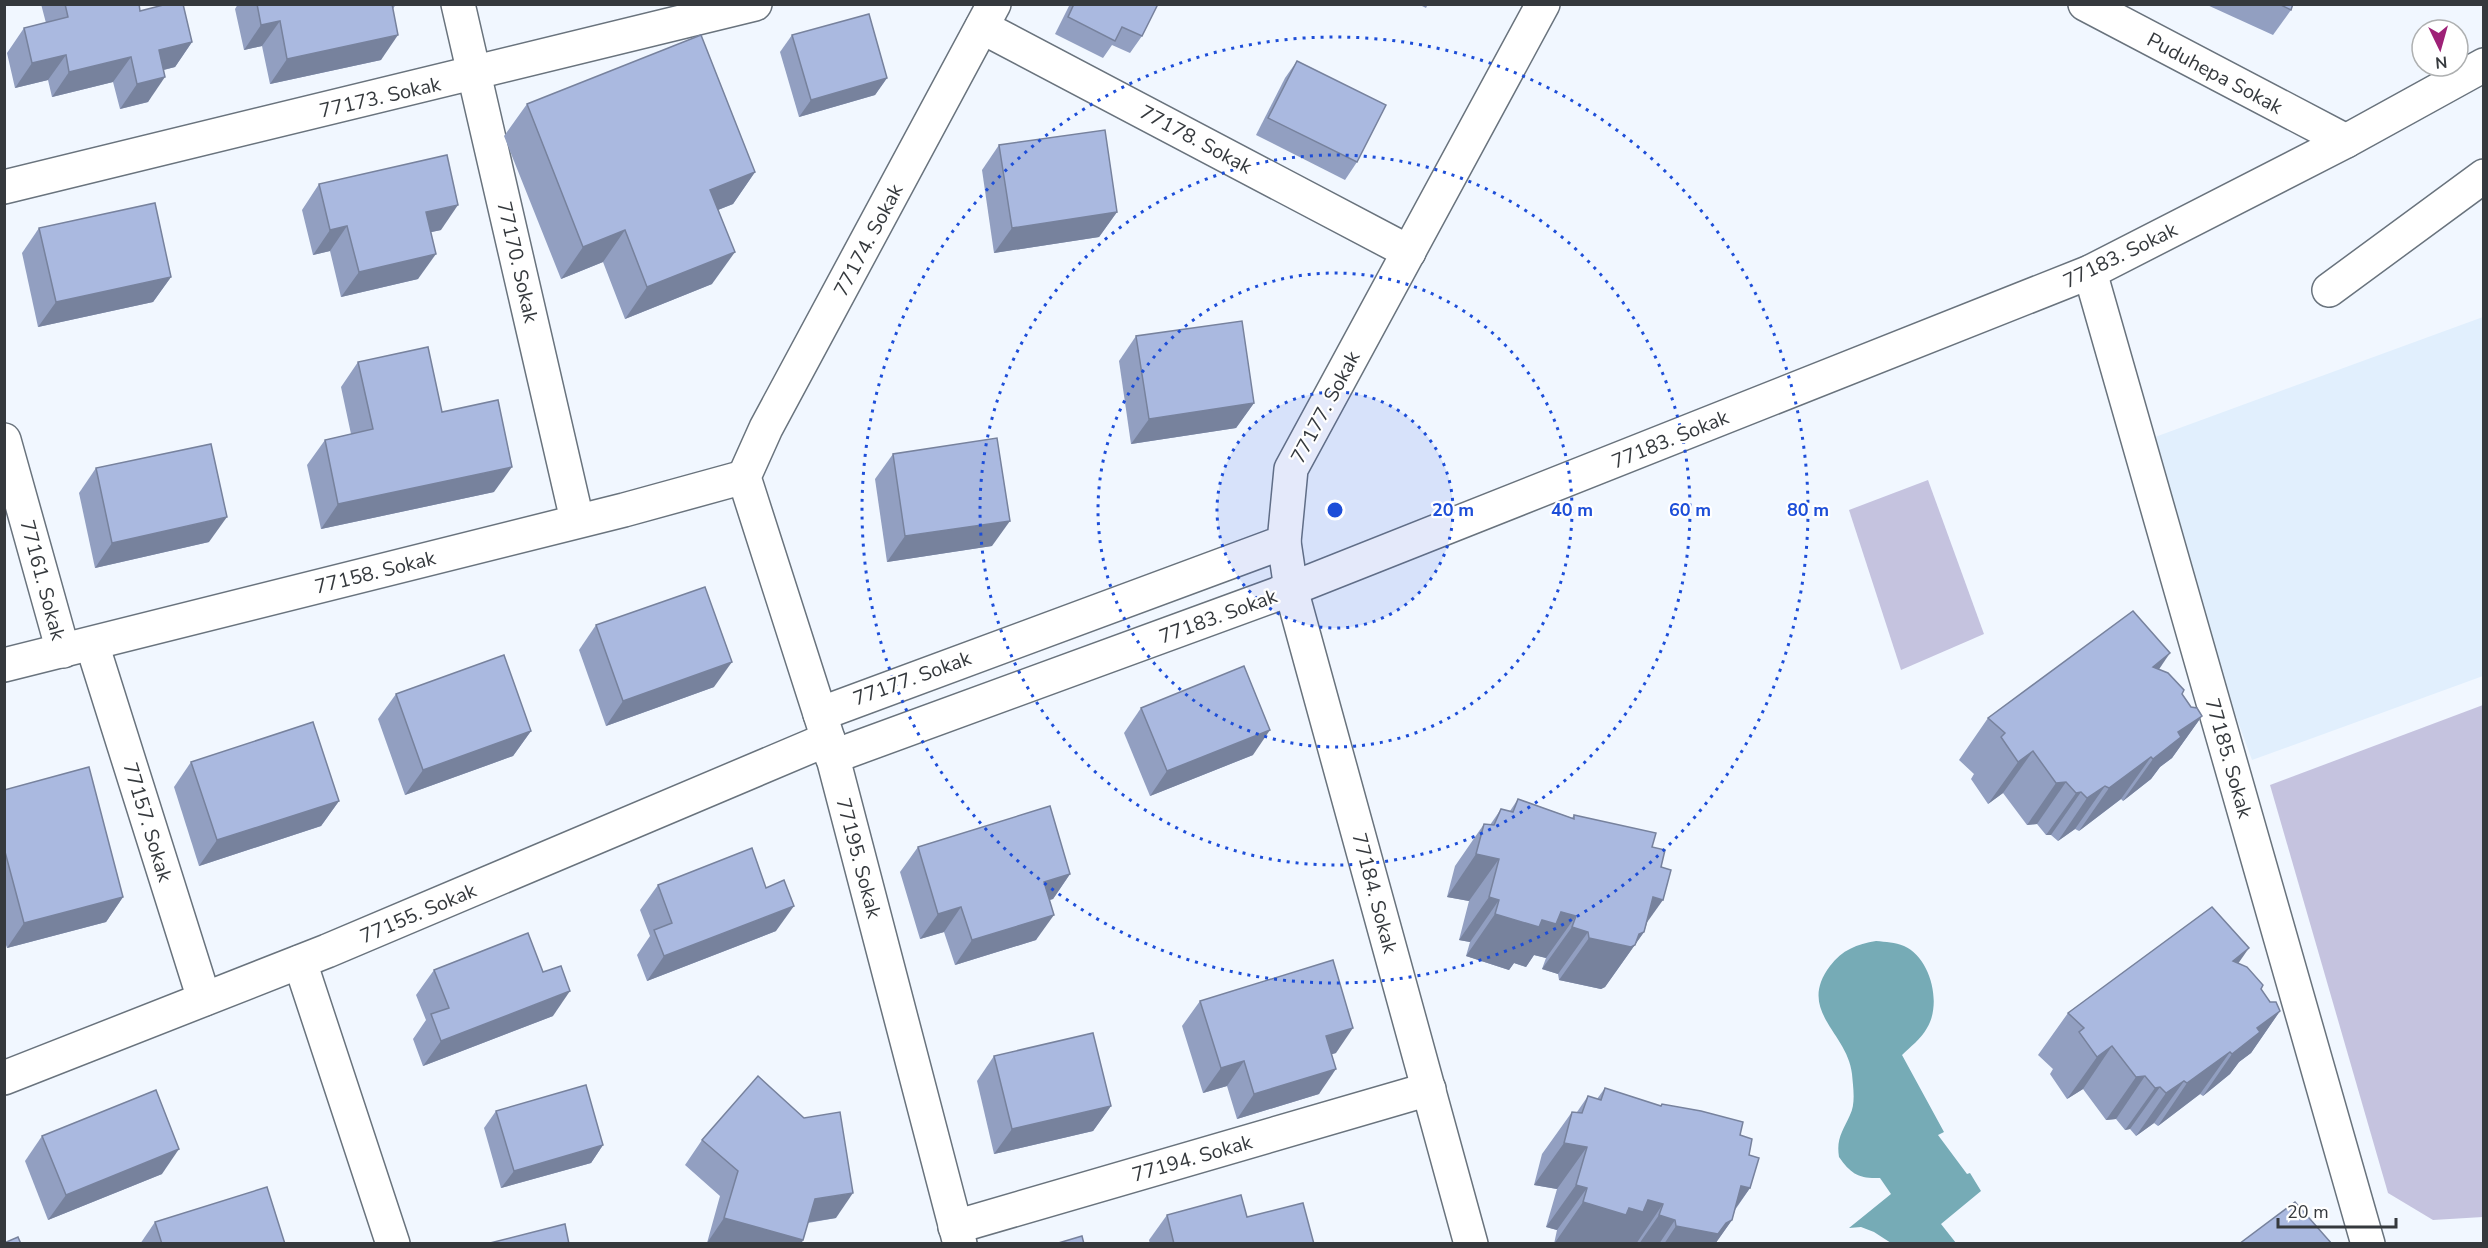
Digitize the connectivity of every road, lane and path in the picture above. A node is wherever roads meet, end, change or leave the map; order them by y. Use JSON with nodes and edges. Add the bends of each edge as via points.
{"nodes":[{"id":1,"x":458,"y":4,"type":"edge"},
{"id":2,"x":755,"y":4,"type":"edge"},
{"id":3,"x":1543,"y":4,"type":"edge"},
{"id":4,"x":2085,"y":4,"type":"edge"},
{"id":5,"x":988,"y":16,"type":"edge"},
{"id":6,"x":2484,"y":65,"type":"edge"},
{"id":7,"x":475,"y":74,"type":"junction"},
{"id":8,"x":2346,"y":141,"type":"junction"},
{"id":9,"x":2484,"y":176,"type":"edge"},
{"id":10,"x":4,"y":187,"type":"edge"},
{"id":11,"x":1409,"y":252,"type":"junction"},
{"id":12,"x":2090,"y":272,"type":"junction"},
{"id":13,"x":2329,"y":290,"type":"dead end"},
{"id":14,"x":4,"y":440,"type":"edge"},
{"id":15,"x":744,"y":477,"type":"junction"},
{"id":16,"x":577,"y":520,"type":"junction"},
{"id":17,"x":1284,"y":542,"type":"junction"},
{"id":18,"x":1291,"y":590,"type":"junction"},
{"id":19,"x":77,"y":648,"type":"junction"},
{"id":20,"x":4,"y":664,"type":"edge"},
{"id":21,"x":827,"y":737,"type":"junction"},
{"id":22,"x":300,"y":962,"type":"junction"},
{"id":23,"x":204,"y":999,"type":"junction"},
{"id":24,"x":4,"y":1078,"type":"edge"},
{"id":25,"x":1429,"y":1089,"type":"junction"},
{"id":26,"x":958,"y":1235,"type":"edge"},
{"id":27,"x":393,"y":1244,"type":"edge"},
{"id":28,"x":1471,"y":1244,"type":"edge"},
{"id":29,"x":2368,"y":1244,"type":"edge"}],
"edges":[{"from":1,"to":7,"type":"street","name":"77170. Sokak"},
{"from":2,"to":7,"type":"street","name":"77173. Sokak"},
{"from":3,"to":11,"type":"street","name":"77177. Sokak"},
{"from":4,"to":8,"type":"street","name":"Puduhepa Sokak"},
{"from":5,"to":11,"type":"street","name":"77178. Sokak"},
{"from":5,"to":15,"type":"street","name":"77174. Sokak","via":[[766,428]]},
{"from":6,"to":8,"type":"street","name":"77183. Sokak"},
{"from":7,"to":10,"type":"street","name":"77173. Sokak"},
{"from":7,"to":16,"type":"street","name":"77170. Sokak"},
{"from":8,"to":12,"type":"street","name":"77183. Sokak"},
{"from":9,"to":13,"type":"street"},
{"from":11,"to":17,"type":"street","name":"77177. Sokak","via":[[1291,469]]},
{"from":12,"to":18,"type":"street","name":"77183. Sokak"},
{"from":12,"to":29,"type":"street","name":"77185. Sokak"},
{"from":14,"to":19,"type":"street","name":"77161. Sokak"},
{"from":15,"to":16,"type":"street","name":"77158. Sokak"},
{"from":15,"to":21,"type":"street","name":"77195. Sokak"},
{"from":16,"to":19,"type":"street","name":"77158. Sokak"},
{"from":17,"to":18,"type":"street","name":"77184. Sokak"},
{"from":17,"to":21,"type":"street","name":"77177. Sokak"},
{"from":18,"to":21,"type":"street","name":"77183. Sokak"},
{"from":18,"to":25,"type":"street","name":"77184. Sokak"},
{"from":19,"to":20,"type":"street","name":"77158. Sokak"},
{"from":19,"to":23,"type":"street","name":"77157. Sokak"},
{"from":21,"to":22,"type":"street","name":"77155. Sokak"},
{"from":21,"to":26,"type":"street","name":"77195. Sokak"},
{"from":22,"to":23,"type":"street","name":"77155. Sokak"},
{"from":22,"to":27,"type":"street"},
{"from":23,"to":24,"type":"street","name":"77155. Sokak"},
{"from":25,"to":26,"type":"street","name":"77194. Sokak"},
{"from":25,"to":28,"type":"street","name":"77184. Sokak"}]}
